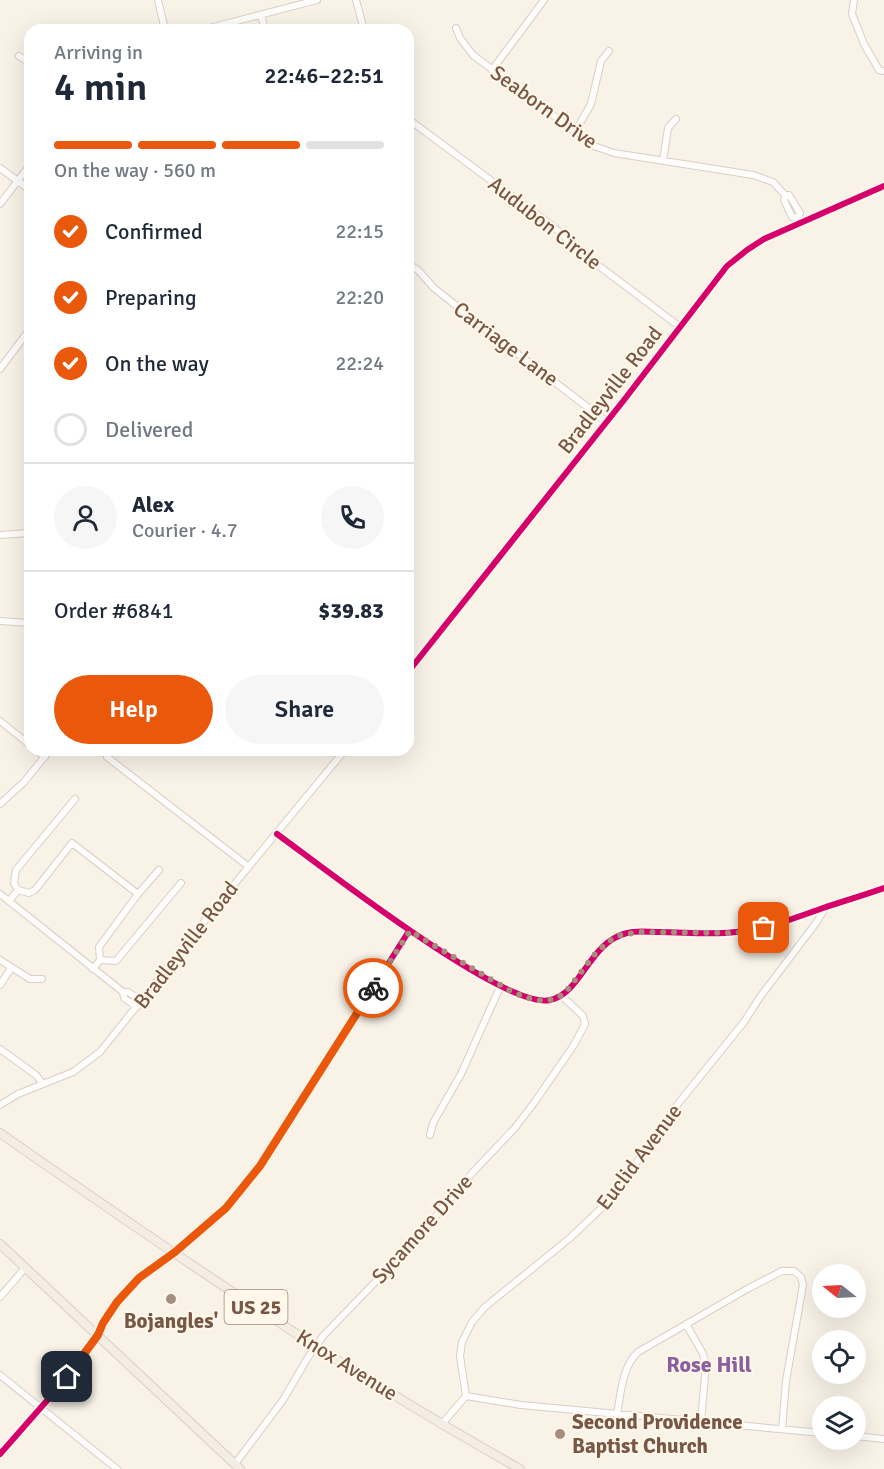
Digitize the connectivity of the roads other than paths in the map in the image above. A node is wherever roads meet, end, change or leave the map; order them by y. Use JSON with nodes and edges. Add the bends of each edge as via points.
{"nodes":[{"id":1,"x":158,"y":0,"type":"edge"},
{"id":2,"x":317,"y":0,"type":"edge"},
{"id":3,"x":356,"y":0,"type":"edge"},
{"id":4,"x":544,"y":0,"type":"edge"},
{"id":5,"x":854,"y":0,"type":"edge"},
{"id":6,"x":261,"y":15,"type":"junction"},
{"id":7,"x":164,"y":24,"type":"edge"},
{"id":8,"x":226,"y":24,"type":"edge"},
{"id":9,"x":263,"y":24,"type":"edge"},
{"id":10,"x":362,"y":24,"type":"edge"},
{"id":11,"x":456,"y":28,"type":"dead end"},
{"id":12,"x":609,"y":51,"type":"dead end"},
{"id":13,"x":19,"y":56,"type":"dead end"},
{"id":14,"x":24,"y":59,"type":"edge"},
{"id":15,"x":492,"y":70,"type":"junction"},
{"id":16,"x":884,"y":71,"type":"edge"},
{"id":17,"x":676,"y":119,"type":"dead end"},
{"id":18,"x":414,"y":123,"type":"edge"},
{"id":19,"x":575,"y":132,"type":"junction"},
{"id":20,"x":663,"y":161,"type":"junction"},
{"id":21,"x":0,"y":168,"type":"edge"},
{"id":22,"x":24,"y":173,"type":"edge"},
{"id":23,"x":18,"y":181,"type":"junction"},
{"id":24,"x":24,"y":186,"type":"edge"},
{"id":25,"x":884,"y":186,"type":"edge"},
{"id":26,"x":0,"y":204,"type":"edge"},
{"id":27,"x":799,"y":220,"type":"junction"},
{"id":28,"x":414,"y":268,"type":"edge"},
{"id":29,"x":680,"y":327,"type":"junction"},
{"id":30,"x":24,"y":337,"type":"edge"},
{"id":31,"x":0,"y":369,"type":"edge"},
{"id":32,"x":607,"y":422,"type":"junction"},
{"id":33,"x":24,"y":533,"type":"edge"},
{"id":34,"x":0,"y":535,"type":"edge"},
{"id":35,"x":0,"y":621,"type":"edge"},
{"id":36,"x":24,"y":623,"type":"edge"},
{"id":37,"x":414,"y":664,"type":"edge"},
{"id":38,"x":0,"y":721,"type":"edge"},
{"id":39,"x":24,"y":740,"type":"edge"},
{"id":40,"x":340,"y":756,"type":"edge"},
{"id":41,"x":45,"y":757,"type":"edge"},
{"id":42,"x":107,"y":758,"type":"dead end"},
{"id":43,"x":75,"y":799,"type":"dead end"},
{"id":44,"x":0,"y":804,"type":"edge"},
{"id":45,"x":278,"y":834,"type":"junction"},
{"id":46,"x":249,"y":867,"type":"junction"},
{"id":47,"x":159,"y":870,"type":"dead end"},
{"id":48,"x":181,"y":883,"type":"dead end"},
{"id":49,"x":884,"y":888,"type":"edge"},
{"id":50,"x":18,"y":890,"type":"junction"},
{"id":51,"x":0,"y":894,"type":"edge"},
{"id":52,"x":138,"y":894,"type":"junction"},
{"id":53,"x":9,"y":901,"type":"junction"},
{"id":54,"x":826,"y":907,"type":"junction"},
{"id":55,"x":410,"y":931,"type":"junction"},
{"id":56,"x":0,"y":960,"type":"edge"},
{"id":57,"x":100,"y":960,"type":"junction"},
{"id":58,"x":11,"y":968,"type":"junction"},
{"id":59,"x":93,"y":969,"type":"junction"},
{"id":60,"x":42,"y":979,"type":"dead end"},
{"id":61,"x":0,"y":985,"type":"edge"},
{"id":62,"x":501,"y":985,"type":"junction"},
{"id":63,"x":123,"y":992,"type":"junction"},
{"id":64,"x":561,"y":995,"type":"junction"},
{"id":65,"x":142,"y":1001,"type":"junction"},
{"id":66,"x":137,"y":1007,"type":"junction"},
{"id":67,"x":0,"y":1049,"type":"edge"},
{"id":68,"x":43,"y":1084,"type":"junction"},
{"id":69,"x":0,"y":1105,"type":"edge"},
{"id":70,"x":0,"y":1133,"type":"edge"},
{"id":71,"x":430,"y":1135,"type":"dead end"},
{"id":72,"x":0,"y":1244,"type":"edge"},
{"id":73,"x":175,"y":1252,"type":"junction"},
{"id":74,"x":25,"y":1268,"type":"junction"},
{"id":75,"x":0,"y":1297,"type":"edge"},
{"id":76,"x":686,"y":1324,"type":"junction"},
{"id":77,"x":98,"y":1335,"type":"junction"},
{"id":78,"x":317,"y":1347,"type":"junction"},
{"id":79,"x":0,"y":1375,"type":"edge"},
{"id":80,"x":466,"y":1396,"type":"junction"},
{"id":81,"x":40,"y":1408,"type":"junction"},
{"id":82,"x":617,"y":1414,"type":"junction"},
{"id":83,"x":701,"y":1422,"type":"junction"},
{"id":84,"x":441,"y":1425,"type":"junction"},
{"id":85,"x":783,"y":1430,"type":"junction"},
{"id":86,"x":812,"y":1432,"type":"edge"},
{"id":87,"x":866,"y":1437,"type":"edge"},
{"id":88,"x":884,"y":1438,"type":"edge"},
{"id":89,"x":0,"y":1454,"type":"edge"},
{"id":90,"x":238,"y":1466,"type":"edge"},
{"id":91,"x":117,"y":1469,"type":"edge"},
{"id":92,"x":520,"y":1469,"type":"edge"}],
"edges":[{"from":1,"to":7,"type":"street"},
{"from":2,"to":6,"type":"street"},
{"from":3,"to":10,"type":"street"},
{"from":4,"to":15,"type":"street"},
{"from":5,"to":16,"type":"street","via":[[852,14],[864,44],[879,70]]},
{"from":6,"to":8,"type":"street"},
{"from":6,"to":9,"type":"street"},
{"from":11,"to":15,"type":"street","name":"Seaborn Drive","via":[[465,46]]},
{"from":12,"to":19,"type":"street","via":[[601,61],[591,104]]},
{"from":13,"to":14,"type":"street"},
{"from":15,"to":19,"type":"street","name":"Seaborn Drive"},
{"from":17,"to":20,"type":"street","via":[[668,128]]},
{"from":18,"to":29,"type":"street","name":"Audubon Circle"},
{"from":19,"to":20,"type":"street","name":"Seaborn Drive","via":[[604,150]]},
{"from":20,"to":27,"type":"street","name":"Seaborn Drive","via":[[753,175],[773,182],[789,195],[800,213]]},
{"from":21,"to":23,"type":"street"},
{"from":22,"to":23,"type":"street"},
{"from":23,"to":24,"type":"street"},
{"from":23,"to":26,"type":"street"},
{"from":25,"to":27,"type":"street","name":"Bradleyville Road"},
{"from":27,"to":29,"type":"street","name":"Bradleyville Road","via":[[737,257]]},
{"from":28,"to":32,"type":"street","name":"Carriage Lane","via":[[496,338]]},
{"from":29,"to":32,"type":"street","name":"Bradleyville Road"},
{"from":30,"to":31,"type":"street"},
{"from":32,"to":37,"type":"street","name":"Bradleyville Road"},
{"from":33,"to":34,"type":"street"},
{"from":35,"to":36,"type":"street"},
{"from":38,"to":39,"type":"street"},
{"from":40,"to":45,"type":"street","name":"Bradleyville Road"},
{"from":41,"to":44,"type":"street"},
{"from":42,"to":46,"type":"street"},
{"from":43,"to":50,"type":"street","via":[[16,870],[14,883]]},
{"from":45,"to":46,"type":"street","name":"Bradleyville Road"},
{"from":45,"to":55,"type":"street"},
{"from":46,"to":65,"type":"street","name":"Bradleyville Road"},
{"from":47,"to":52,"type":"street"},
{"from":48,"to":57,"type":"street","via":[[116,961]]},
{"from":49,"to":54,"type":"street"},
{"from":50,"to":52,"type":"street","via":[[35,890],[72,843]]},
{"from":50,"to":53,"type":"street"},
{"from":51,"to":53,"type":"street"},
{"from":52,"to":57,"type":"street","via":[[99,947]]},
{"from":53,"to":59,"type":"street"},
{"from":54,"to":64,"type":"street","via":[[741,932],[621,935],[595,954]]},
{"from":54,"to":80,"type":"street","name":"Euclid Avenue","via":[[610,1200],[472,1322],[460,1356]]},
{"from":55,"to":62,"type":"street"},
{"from":55,"to":73,"type":"street","via":[[260,1166],[226,1208]]},
{"from":56,"to":58,"type":"street"},
{"from":57,"to":59,"type":"street"},
{"from":58,"to":60,"type":"street","via":[[30,979]]},
{"from":58,"to":61,"type":"street"},
{"from":59,"to":63,"type":"street"},
{"from":62,"to":64,"type":"street","via":[[536,1001]]},
{"from":62,"to":71,"type":"street"},
{"from":63,"to":65,"type":"street"},
{"from":63,"to":66,"type":"street","via":[[124,998]]},
{"from":64,"to":78,"type":"street","name":"Sycamore Drive","via":[[585,1021],[561,1065],[514,1129]]},
{"from":65,"to":66,"type":"street","name":"Bradleyville Road"},
{"from":66,"to":68,"type":"street","name":"Bradleyville Road","via":[[88,1062]]},
{"from":67,"to":68,"type":"street"},
{"from":68,"to":69,"type":"street","name":"Bradleyville Road"},
{"from":70,"to":73,"type":"main road","name":"Knox Avenue","number":"US 25"},
{"from":72,"to":74,"type":"main road"},
{"from":73,"to":77,"type":"street","via":[[139,1278],[117,1302]]},
{"from":73,"to":78,"type":"main road","name":"Knox Avenue","number":"US 25"},
{"from":74,"to":75,"type":"street"},
{"from":74,"to":77,"type":"main road"},
{"from":76,"to":82,"type":"street","via":[[631,1359]]},
{"from":76,"to":83,"type":"street","via":[[706,1364]]},
{"from":76,"to":85,"type":"street","via":[[782,1271],[794,1271],[801,1277]]},
{"from":77,"to":81,"type":"street"},
{"from":77,"to":90,"type":"main road"},
{"from":78,"to":84,"type":"main road","name":"Knox Avenue","number":"US 25"},
{"from":78,"to":90,"type":"street","name":"Sycamore Drive"},
{"from":79,"to":81,"type":"street"},
{"from":80,"to":82,"type":"street"},
{"from":80,"to":84,"type":"street"},
{"from":81,"to":89,"type":"street"},
{"from":81,"to":91,"type":"street"},
{"from":82,"to":83,"type":"street"},
{"from":83,"to":85,"type":"street"},
{"from":84,"to":92,"type":"main road","name":"Knox Avenue","number":"US 25"},
{"from":85,"to":86,"type":"street"},
{"from":87,"to":88,"type":"street"}]}
